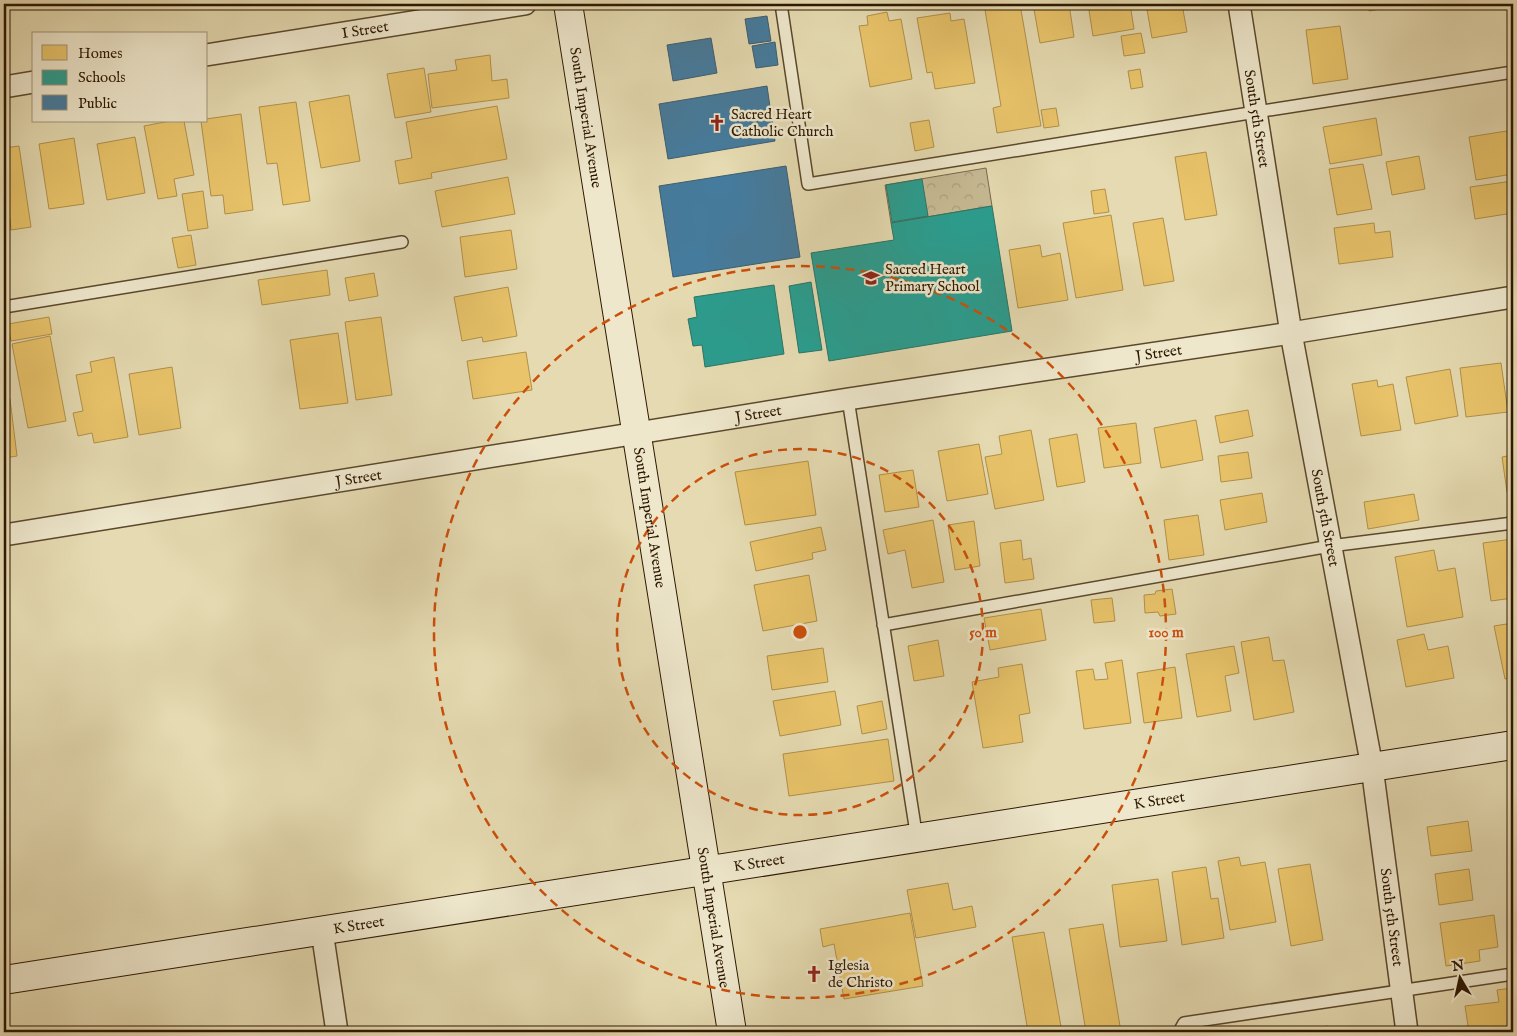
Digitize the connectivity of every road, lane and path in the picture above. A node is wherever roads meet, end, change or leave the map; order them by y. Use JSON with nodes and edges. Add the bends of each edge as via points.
{"nodes":[{"id":1,"x":524,"y":4,"type":"edge"},
{"id":2,"x":568,"y":4,"type":"edge"},
{"id":3,"x":781,"y":4,"type":"edge"},
{"id":4,"x":1239,"y":4,"type":"edge"},
{"id":5,"x":208,"y":55,"type":"edge"},
{"id":6,"x":1513,"y":72,"type":"edge"},
{"id":7,"x":32,"y":82,"type":"edge"},
{"id":8,"x":4,"y":87,"type":"edge"},
{"id":9,"x":1256,"y":112,"type":"junction"},
{"id":10,"x":402,"y":242,"type":"dead end"},
{"id":11,"x":1513,"y":297,"type":"edge"},
{"id":12,"x":4,"y":306,"type":"edge"},
{"id":13,"x":1291,"y":333,"type":"junction"},
{"id":14,"x":848,"y":400,"type":"junction"},
{"id":15,"x":637,"y":434,"type":"junction"},
{"id":16,"x":1513,"y":523,"type":"edge"},
{"id":17,"x":4,"y":535,"type":"edge"},
{"id":18,"x":1330,"y":546,"type":"junction"},
{"id":19,"x":883,"y":625,"type":"junction"},
{"id":20,"x":1513,"y":745,"type":"edge"},
{"id":21,"x":1372,"y":767,"type":"junction"},
{"id":22,"x":917,"y":839,"type":"junction"},
{"id":23,"x":707,"y":871,"type":"junction"},
{"id":24,"x":322,"y":930,"type":"junction"},
{"id":25,"x":1513,"y":974,"type":"edge"},
{"id":26,"x":4,"y":980,"type":"edge"},
{"id":27,"x":1402,"y":991,"type":"junction"},
{"id":28,"x":338,"y":1032,"type":"edge"},
{"id":29,"x":732,"y":1032,"type":"edge"},
{"id":30,"x":1179,"y":1032,"type":"edge"},
{"id":31,"x":1407,"y":1032,"type":"edge"}],
"edges":[{"from":1,"to":5,"type":"street","name":"I Street"},
{"from":2,"to":15,"type":"street","name":"South Imperial Avenue"},
{"from":3,"to":9,"type":"lane","via":[[808,184]]},
{"from":4,"to":9,"type":"street","name":"South 5th Street"},
{"from":6,"to":9,"type":"lane"},
{"from":7,"to":8,"type":"street"},
{"from":9,"to":13,"type":"street","name":"South 5th Street"},
{"from":10,"to":12,"type":"lane"},
{"from":11,"to":13,"type":"street","name":"J Street"},
{"from":13,"to":14,"type":"street","name":"J Street"},
{"from":13,"to":18,"type":"street","name":"South 5th Street"},
{"from":14,"to":15,"type":"street","name":"J Street"},
{"from":14,"to":19,"type":"lane"},
{"from":15,"to":17,"type":"street","name":"J Street"},
{"from":15,"to":23,"type":"street","name":"South Imperial Avenue"},
{"from":16,"to":18,"type":"lane"},
{"from":18,"to":19,"type":"lane"},
{"from":18,"to":21,"type":"street","name":"South 5th Street"},
{"from":19,"to":22,"type":"lane"},
{"from":20,"to":21,"type":"street","name":"K Street"},
{"from":21,"to":22,"type":"street","name":"K Street"},
{"from":21,"to":27,"type":"street","name":"South 5th Street"},
{"from":22,"to":23,"type":"street","name":"K Street"},
{"from":23,"to":24,"type":"street","name":"K Street"},
{"from":23,"to":29,"type":"street","name":"South Imperial Avenue"},
{"from":24,"to":26,"type":"street","name":"K Street"},
{"from":24,"to":28,"type":"street"},
{"from":25,"to":27,"type":"lane"},
{"from":27,"to":30,"type":"lane","via":[[1184,1023]]},
{"from":27,"to":31,"type":"street","name":"South 5th Street"}]}
